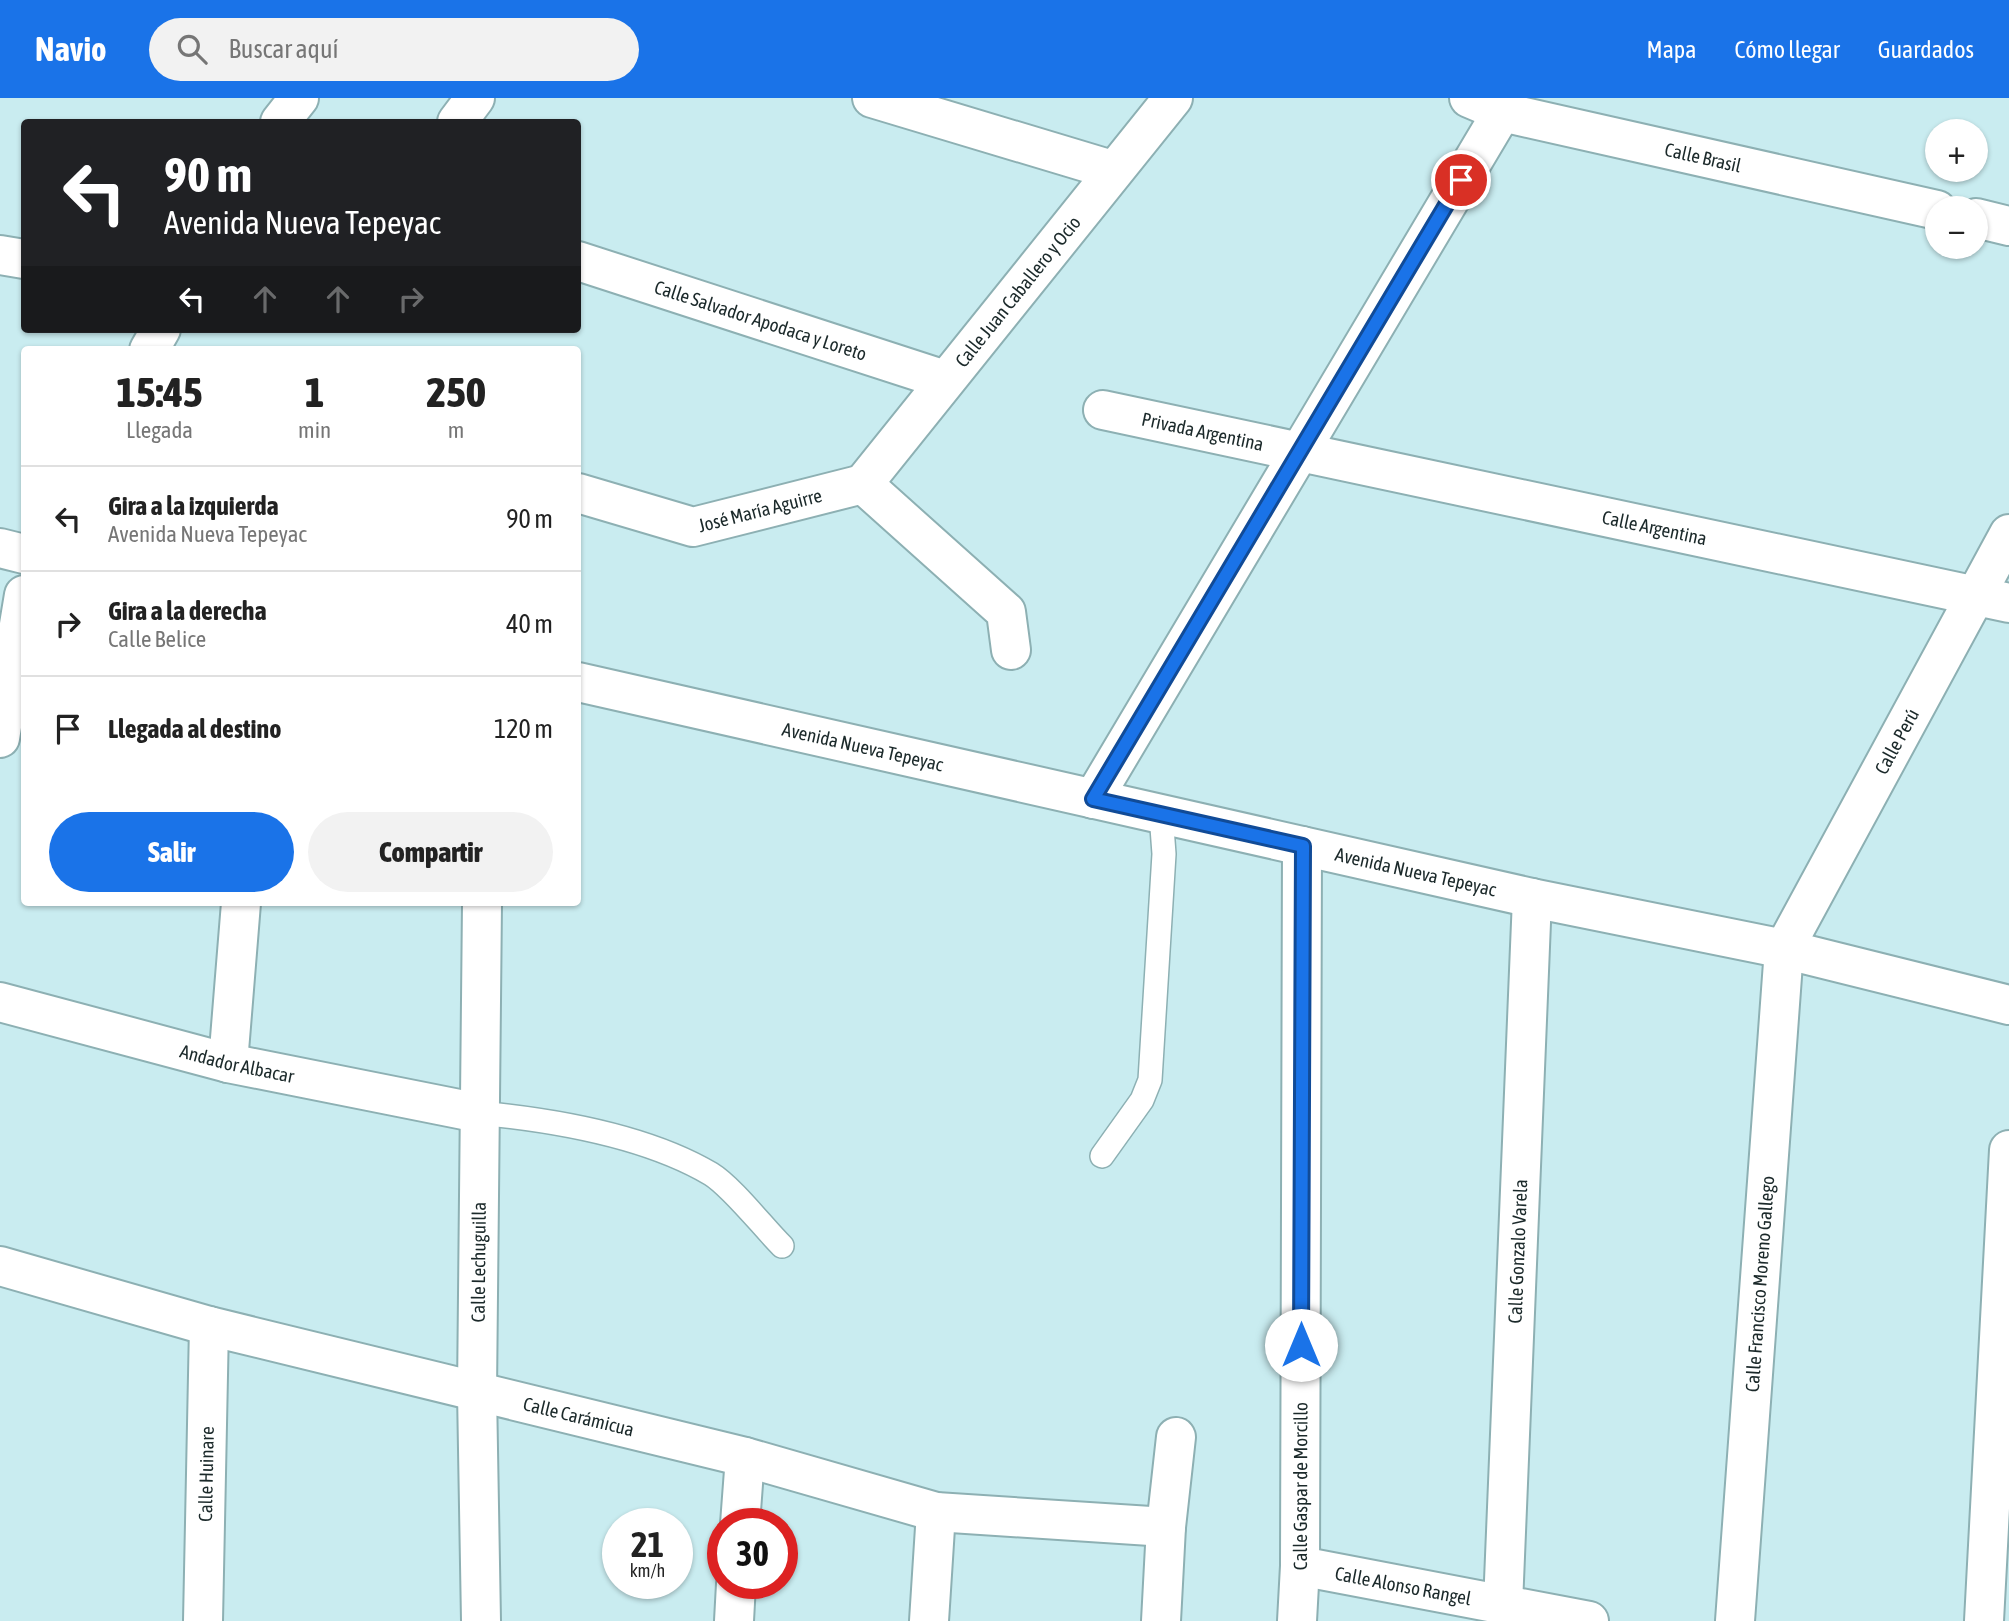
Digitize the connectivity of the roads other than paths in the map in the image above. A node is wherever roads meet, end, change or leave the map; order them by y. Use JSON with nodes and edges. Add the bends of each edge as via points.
{"nodes":[{"id":1,"x":299,"y":98,"type":"edge"},
{"id":2,"x":475,"y":98,"type":"edge"},
{"id":3,"x":872,"y":98,"type":"edge"},
{"id":4,"x":1173,"y":98,"type":"edge"},
{"id":5,"x":1485,"y":105,"type":"edge"},
{"id":6,"x":282,"y":119,"type":"edge"},
{"id":7,"x":459,"y":119,"type":"edge"},
{"id":8,"x":1112,"y":170,"type":"junction"},
{"id":9,"x":1925,"y":207,"type":"edge"},
{"id":10,"x":1988,"y":221,"type":"edge"},
{"id":11,"x":2009,"y":226,"type":"edge"},
{"id":12,"x":0,"y":255,"type":"edge"},
{"id":13,"x":21,"y":258,"type":"edge"},
{"id":14,"x":581,"y":262,"type":"edge"},
{"id":15,"x":945,"y":380,"type":"junction"},
{"id":16,"x":1103,"y":410,"type":"dead end"},
{"id":17,"x":1300,"y":452,"type":"junction"},
{"id":18,"x":863,"y":484,"type":"junction"},
{"id":19,"x":581,"y":493,"type":"edge"},
{"id":20,"x":2009,"y":534,"type":"edge"},
{"id":21,"x":0,"y":548,"type":"edge"},
{"id":22,"x":21,"y":553,"type":"edge"},
{"id":23,"x":1992,"y":600,"type":"edge"},
{"id":24,"x":21,"y":613,"type":"edge"},
{"id":25,"x":1011,"y":650,"type":"dead end"},
{"id":26,"x":581,"y":683,"type":"edge"},
{"id":27,"x":0,"y":738,"type":"edge"},
{"id":28,"x":1093,"y":799,"type":"junction"},
{"id":29,"x":1161,"y":814,"type":"junction"},
{"id":30,"x":1303,"y":846,"type":"junction"},
{"id":31,"x":1532,"y":898,"type":"junction"},
{"id":32,"x":241,"y":906,"type":"edge"},
{"id":33,"x":482,"y":906,"type":"edge"},
{"id":34,"x":1784,"y":949,"type":"junction"},
{"id":35,"x":0,"y":1002,"type":"edge"},
{"id":36,"x":2009,"y":1005,"type":"edge"},
{"id":37,"x":228,"y":1063,"type":"junction"},
{"id":38,"x":479,"y":1113,"type":"junction"},
{"id":39,"x":2009,"y":1150,"type":"edge"},
{"id":40,"x":1102,"y":1156,"type":"dead end"},
{"id":41,"x":782,"y":1246,"type":"dead end"},
{"id":42,"x":0,"y":1266,"type":"edge"},
{"id":43,"x":209,"y":1326,"type":"junction"},
{"id":44,"x":477,"y":1392,"type":"junction"},
{"id":45,"x":1176,"y":1437,"type":"dead end"},
{"id":46,"x":745,"y":1457,"type":"junction"},
{"id":47,"x":741,"y":1508,"type":"edge"},
{"id":48,"x":936,"y":1512,"type":"junction"},
{"id":49,"x":1166,"y":1527,"type":"junction"},
{"id":50,"x":1300,"y":1566,"type":"junction"},
{"id":51,"x":735,"y":1599,"type":"edge"},
{"id":52,"x":1503,"y":1605,"type":"junction"},
{"id":53,"x":203,"y":1621,"type":"edge"},
{"id":54,"x":481,"y":1621,"type":"edge"},
{"id":55,"x":734,"y":1621,"type":"edge"},
{"id":56,"x":929,"y":1621,"type":"edge"},
{"id":57,"x":1161,"y":1621,"type":"edge"},
{"id":58,"x":1297,"y":1621,"type":"edge"},
{"id":59,"x":1589,"y":1621,"type":"edge"},
{"id":60,"x":1735,"y":1621,"type":"edge"},
{"id":61,"x":1984,"y":1621,"type":"edge"}],
"edges":[{"from":1,"to":6,"type":"street"},
{"from":2,"to":7,"type":"street"},
{"from":3,"to":8,"type":"street"},
{"from":4,"to":8,"type":"street","name":"Calle Juan Caballero y Ocio"},
{"from":5,"to":9,"type":"street","name":"Calle Brasil"},
{"from":5,"to":17,"type":"street"},
{"from":8,"to":15,"type":"street","name":"Calle Juan Caballero y Ocio"},
{"from":10,"to":11,"type":"street"},
{"from":12,"to":13,"type":"street"},
{"from":14,"to":15,"type":"street","name":"Calle Salvador Apodaca y Loreto"},
{"from":15,"to":18,"type":"street","name":"Calle Juan Caballero y Ocio"},
{"from":16,"to":17,"type":"street","name":"Privada Argentina"},
{"from":17,"to":23,"type":"street","name":"Calle Argentina"},
{"from":17,"to":28,"type":"street"},
{"from":18,"to":19,"type":"street","name":"José María Aguirre","via":[[693,527]]},
{"from":18,"to":25,"type":"street","via":[[1006,612]]},
{"from":20,"to":23,"type":"street","name":"Calle Perú"},
{"from":21,"to":22,"type":"street"},
{"from":23,"to":34,"type":"street","name":"Calle Perú"},
{"from":24,"to":27,"type":"street"},
{"from":26,"to":28,"type":"street","name":"Avenida Nueva Tepeyac"},
{"from":28,"to":29,"type":"street","name":"Avenida Nueva Tepeyac"},
{"from":29,"to":30,"type":"street","name":"Avenida Nueva Tepeyac"},
{"from":29,"to":40,"type":"lane","via":[[1164,854],[1150,1080],[1142,1100]]},
{"from":30,"to":31,"type":"street","name":"Avenida Nueva Tepeyac"},
{"from":30,"to":50,"type":"street","name":"Calle Gaspar de Morcillo"},
{"from":31,"to":34,"type":"street","name":"Avenida Nueva Tepeyac"},
{"from":31,"to":52,"type":"street","name":"Calle Gonzalo Varela"},
{"from":32,"to":37,"type":"street"},
{"from":33,"to":38,"type":"street","name":"Calle Lechuguilla"},
{"from":34,"to":36,"type":"street","name":"Avenida Nueva Tepeyac"},
{"from":34,"to":60,"type":"street","name":"Calle Francisco Moreno Gallego"},
{"from":35,"to":37,"type":"street","name":"Andador Albacar"},
{"from":37,"to":38,"type":"street","name":"Andador Albacar"},
{"from":38,"to":41,"type":"lane","via":[[527,1118],[649,1145],[713,1175]]},
{"from":38,"to":44,"type":"street","name":"Calle Lechuguilla"},
{"from":39,"to":61,"type":"street"},
{"from":42,"to":43,"type":"street","name":"Calle Carámicua"},
{"from":43,"to":44,"type":"street","name":"Calle Carámicua"},
{"from":43,"to":53,"type":"street","name":"Calle Huinare"},
{"from":44,"to":46,"type":"street","name":"Calle Carámicua"},
{"from":44,"to":54,"type":"street","name":"Calle Lechuguilla"},
{"from":45,"to":49,"type":"street"},
{"from":46,"to":47,"type":"street"},
{"from":46,"to":48,"type":"street","name":"Calle Carámicua"},
{"from":48,"to":49,"type":"street","name":"Calle Carámicua"},
{"from":48,"to":56,"type":"street"},
{"from":49,"to":57,"type":"street"},
{"from":50,"to":52,"type":"street","name":"Calle Alonso Rangel"},
{"from":50,"to":58,"type":"street","name":"Calle Gaspar de Morcillo"},
{"from":51,"to":55,"type":"street"},
{"from":52,"to":59,"type":"street","name":"Calle Alonso Rangel"}]}
